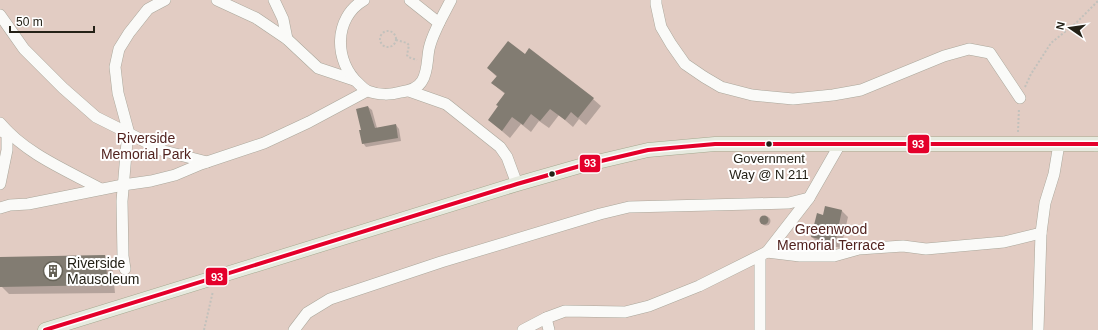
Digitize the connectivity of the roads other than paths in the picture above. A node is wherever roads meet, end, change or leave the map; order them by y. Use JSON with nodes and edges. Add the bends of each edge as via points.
{"nodes":[{"id":1,"x":164,"y":0,"type":"edge"},
{"id":2,"x":217,"y":0,"type":"edge"},
{"id":3,"x":274,"y":0,"type":"edge"},
{"id":4,"x":364,"y":0,"type":"edge"},
{"id":5,"x":410,"y":0,"type":"edge"},
{"id":6,"x":451,"y":0,"type":"edge"},
{"id":7,"x":656,"y":0,"type":"edge"},
{"id":8,"x":0,"y":15,"type":"edge"},
{"id":9,"x":439,"y":24,"type":"junction"},
{"id":10,"x":287,"y":39,"type":"junction"},
{"id":11,"x":354,"y":80,"type":"junction"},
{"id":12,"x":367,"y":91,"type":"junction"},
{"id":13,"x":409,"y":91,"type":"junction"},
{"id":14,"x":1020,"y":98,"type":"road end"},
{"id":15,"x":2,"y":129,"type":"edge"},
{"id":16,"x":127,"y":134,"type":"junction"},
{"id":17,"x":840,"y":144,"type":"junction"},
{"id":18,"x":1059,"y":144,"type":"junction"},
{"id":19,"x":1098,"y":144,"type":"edge"},
{"id":20,"x":207,"y":162,"type":"junction"},
{"id":21,"x":0,"y":184,"type":"edge"},
{"id":22,"x":518,"y":184,"type":"junction"},
{"id":23,"x":123,"y":185,"type":"junction"},
{"id":24,"x":101,"y":189,"type":"junction"},
{"id":25,"x":809,"y":198,"type":"junction"},
{"id":26,"x":0,"y":208,"type":"edge"},
{"id":27,"x":1041,"y":233,"type":"junction"},
{"id":28,"x":764,"y":254,"type":"junction"},
{"id":29,"x":125,"y":269,"type":"dead end"},
{"id":30,"x":546,"y":318,"type":"junction"},
{"id":31,"x":45,"y":330,"type":"edge"},
{"id":32,"x":294,"y":330,"type":"edge"},
{"id":33,"x":524,"y":330,"type":"edge"},
{"id":34,"x":550,"y":330,"type":"edge"},
{"id":35,"x":760,"y":330,"type":"edge"},
{"id":36,"x":1038,"y":330,"type":"edge"}],
"edges":[{"from":1,"to":16,"type":"lane","via":[[148,9],[119,49],[115,67]]},
{"from":2,"to":10,"type":"lane","via":[[256,18]]},
{"from":3,"to":10,"type":"lane","via":[[283,19]]},
{"from":4,"to":11,"type":"lane","via":[[349,13],[342,27],[340,42],[347,71]]},
{"from":5,"to":9,"type":"lane"},
{"from":6,"to":9,"type":"lane"},
{"from":7,"to":14,"type":"lane","via":[[661,27],[685,64],[721,87],[752,95],[793,99],[833,95],[862,90],[944,56],[968,49],[990,54]]},
{"from":8,"to":16,"type":"lane","via":[[24,49],[63,88],[96,118]]},
{"from":9,"to":13,"type":"lane","via":[[430,44],[426,74],[422,83]]},
{"from":10,"to":11,"type":"lane","via":[[318,68]]},
{"from":11,"to":12,"type":"lane"},
{"from":12,"to":13,"type":"lane","via":[[396,94]]},
{"from":12,"to":20,"type":"lane","via":[[264,143]]},
{"from":13,"to":22,"type":"lane","via":[[446,104],[500,146]]},
{"from":15,"to":21,"type":"lane","via":[[7,150]]},
{"from":15,"to":24,"type":"lane","via":[[43,159]]},
{"from":16,"to":20,"type":"lane","via":[[164,151]]},
{"from":16,"to":23,"type":"lane"},
{"from":17,"to":18,"type":"main road"},
{"from":17,"to":22,"type":"main road","via":[[716,144],[648,150]]},
{"from":17,"to":25,"type":"lane"},
{"from":18,"to":19,"type":"main road"},
{"from":18,"to":27,"type":"lane","via":[[1054,174],[1045,203]]},
{"from":20,"to":23,"type":"lane","via":[[175,175]]},
{"from":22,"to":31,"type":"main road"},
{"from":23,"to":24,"type":"lane"},
{"from":23,"to":29,"type":"lane"},
{"from":24,"to":26,"type":"lane"},
{"from":25,"to":28,"type":"lane"},
{"from":25,"to":32,"type":"lane","via":[[789,203],[629,208],[600,214],[330,299],[307,313]]},
{"from":27,"to":28,"type":"lane","via":[[1004,242],[926,249],[903,246],[859,249],[834,256]]},
{"from":27,"to":36,"type":"lane"},
{"from":28,"to":30,"type":"lane","via":[[699,286],[649,306],[625,312],[565,311]]},
{"from":28,"to":35,"type":"lane"},
{"from":30,"to":33,"type":"lane"},
{"from":30,"to":34,"type":"lane"}]}
